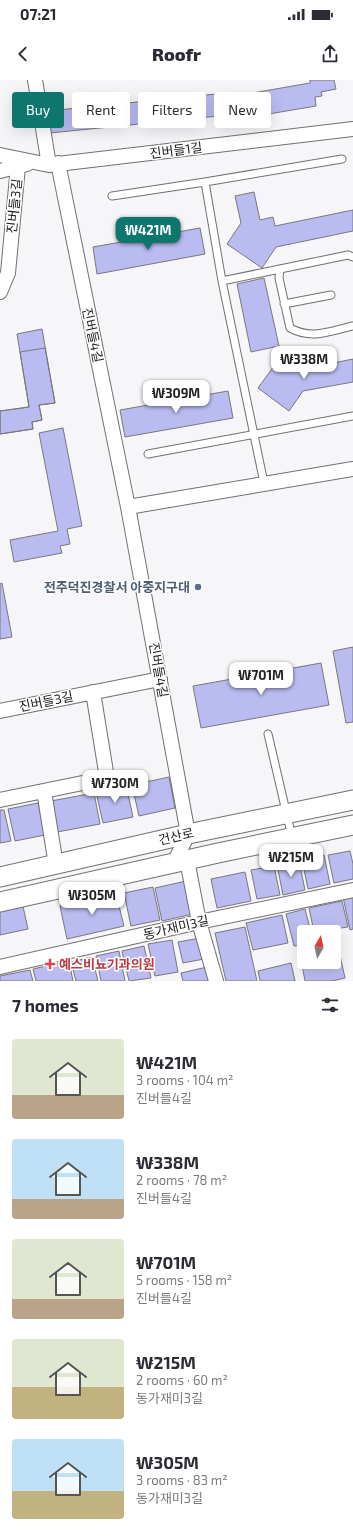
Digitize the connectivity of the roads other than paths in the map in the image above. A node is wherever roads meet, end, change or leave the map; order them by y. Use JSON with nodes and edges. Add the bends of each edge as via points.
{"nodes":[{"id":1,"x":35,"y":80,"type":"edge"},
{"id":2,"x":353,"y":129,"type":"edge"},
{"id":3,"x":0,"y":155,"type":"edge"},
{"id":4,"x":342,"y":159,"type":"dead end"},
{"id":5,"x":48,"y":163,"type":"junction"},
{"id":6,"x":18,"y":166,"type":"junction"},
{"id":7,"x":0,"y":171,"type":"edge"},
{"id":8,"x":205,"y":182,"type":"junction"},
{"id":9,"x":112,"y":196,"type":"dead end"},
{"id":10,"x":353,"y":257,"type":"edge"},
{"id":11,"x":280,"y":269,"type":"junction"},
{"id":12,"x":222,"y":281,"type":"junction"},
{"id":13,"x":0,"y":292,"type":"edge"},
{"id":14,"x":330,"y":295,"type":"dead end"},
{"id":15,"x":284,"y":304,"type":"junction"},
{"id":16,"x":353,"y":326,"type":"edge"},
{"id":17,"x":353,"y":416,"type":"edge"},
{"id":18,"x":254,"y":435,"type":"junction"},
{"id":19,"x":148,"y":454,"type":"dead end"},
{"id":20,"x":353,"y":469,"type":"edge"},
{"id":21,"x":264,"y":483,"type":"junction"},
{"id":22,"x":128,"y":507,"type":"junction"},
{"id":23,"x":160,"y":678,"type":"junction"},
{"id":24,"x":93,"y":692,"type":"junction"},
{"id":25,"x":0,"y":711,"type":"edge"},
{"id":26,"x":268,"y":734,"type":"dead end"},
{"id":27,"x":44,"y":791,"type":"junction"},
{"id":28,"x":0,"y":800,"type":"edge"},
{"id":29,"x":353,"y":800,"type":"edge"},
{"id":30,"x":286,"y":813,"type":"junction"},
{"id":31,"x":353,"y":825,"type":"edge"},
{"id":32,"x":188,"y":834,"type":"junction"},
{"id":33,"x":292,"y":837,"type":"junction"},
{"id":34,"x":181,"y":862,"type":"junction"},
{"id":35,"x":56,"y":865,"type":"junction"},
{"id":36,"x":0,"y":877,"type":"edge"},
{"id":37,"x":353,"y":890,"type":"edge"},
{"id":38,"x":0,"y":902,"type":"edge"},
{"id":39,"x":199,"y":922,"type":"junction"},
{"id":40,"x":0,"y":968,"type":"edge"},
{"id":41,"x":216,"y":981,"type":"edge"}],
"edges":[{"from":1,"to":5,"type":"street","name":"진버들4길"},
{"from":2,"to":5,"type":"street","name":"진버들1길"},
{"from":3,"to":5,"type":"street","name":"진버들1길"},
{"from":4,"to":8,"type":"lane"},
{"from":5,"to":6,"type":"street"},
{"from":5,"to":22,"type":"street","name":"진버들4길"},
{"from":6,"to":7,"type":"street"},
{"from":6,"to":13,"type":"street","name":"진버들3길","via":[[8,273]]},
{"from":8,"to":9,"type":"lane"},
{"from":8,"to":12,"type":"lane"},
{"from":10,"to":11,"type":"lane","via":[[348,255]]},
{"from":11,"to":12,"type":"lane"},
{"from":11,"to":15,"type":"lane","via":[[279,278]]},
{"from":12,"to":18,"type":"lane"},
{"from":14,"to":15,"type":"lane"},
{"from":15,"to":16,"type":"lane","via":[[290,328],[299,333],[311,336]]},
{"from":17,"to":18,"type":"lane"},
{"from":18,"to":19,"type":"lane"},
{"from":18,"to":21,"type":"lane"},
{"from":20,"to":21,"type":"street"},
{"from":21,"to":22,"type":"street"},
{"from":22,"to":23,"type":"street","name":"진버들4길"},
{"from":23,"to":24,"type":"street","name":"진버들3길"},
{"from":23,"to":32,"type":"street","name":"진버들4길"},
{"from":24,"to":25,"type":"street","name":"진버들3길"},
{"from":24,"to":27,"type":"street","via":[[107,778]]},
{"from":26,"to":30,"type":"lane"},
{"from":27,"to":28,"type":"street"},
{"from":27,"to":35,"type":"street"},
{"from":29,"to":30,"type":"street","name":"건산로"},
{"from":30,"to":32,"type":"street","name":"건산로"},
{"from":30,"to":33,"type":"lane"},
{"from":31,"to":33,"type":"street","name":"건산로"},
{"from":32,"to":34,"type":"street"},
{"from":32,"to":35,"type":"street","name":"건산로"},
{"from":33,"to":34,"type":"street","name":"건산로"},
{"from":34,"to":38,"type":"street","name":"건산로"},
{"from":34,"to":39,"type":"street"},
{"from":35,"to":36,"type":"street","name":"건산로"},
{"from":37,"to":39,"type":"street","name":"동가재미3길"},
{"from":39,"to":40,"type":"street","name":"동가재미3길"},
{"from":39,"to":41,"type":"street"}]}
